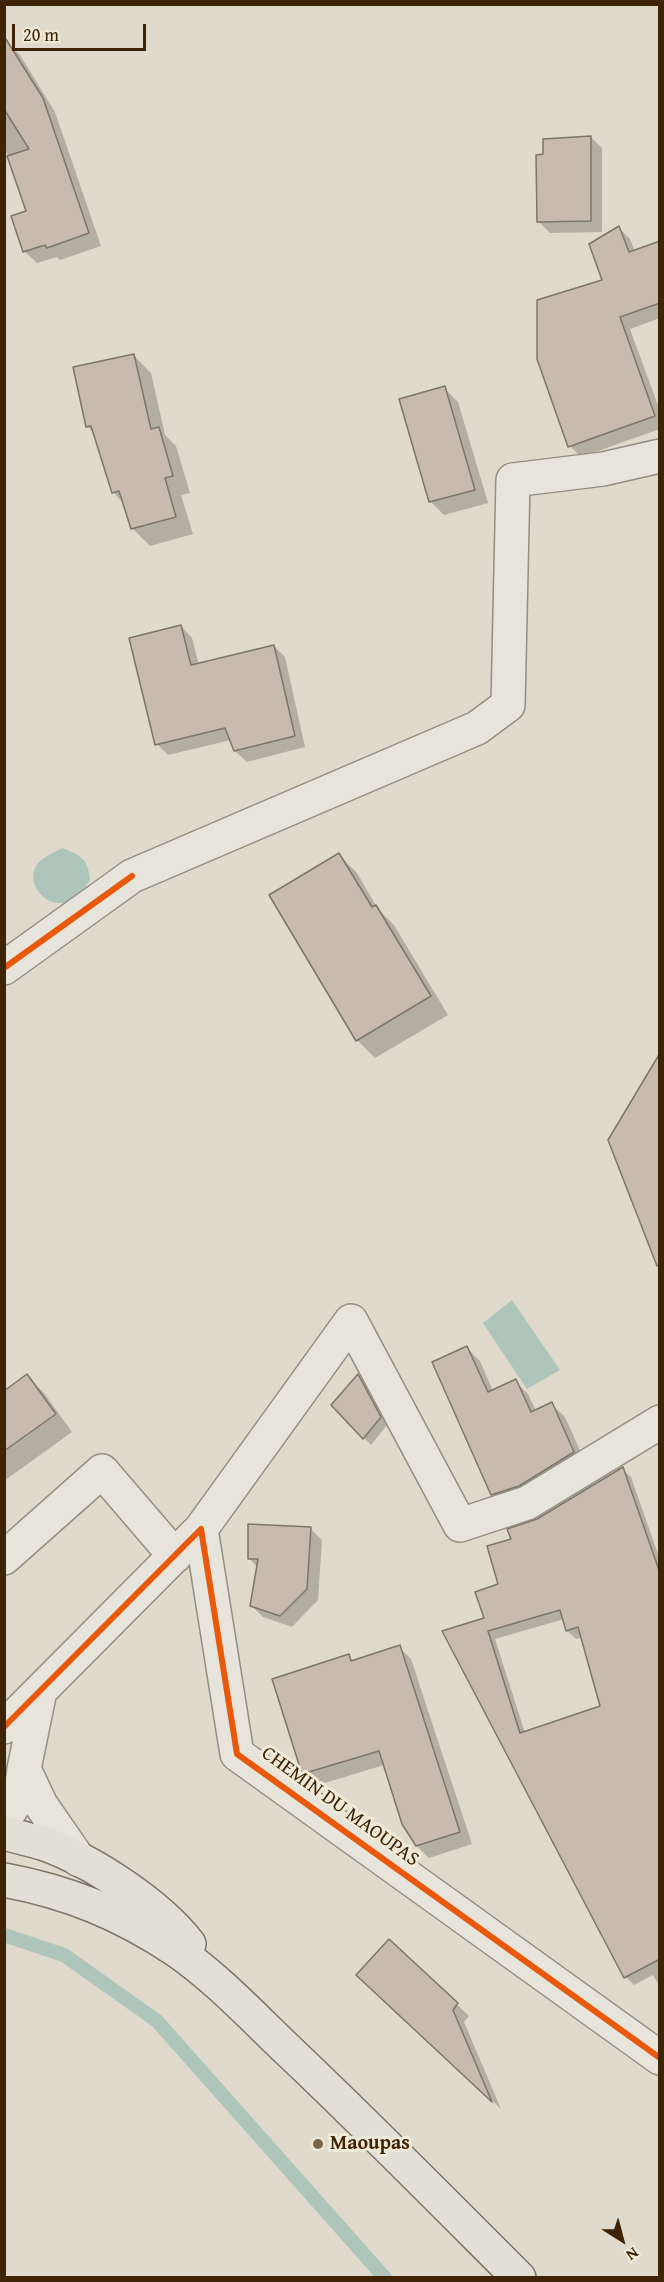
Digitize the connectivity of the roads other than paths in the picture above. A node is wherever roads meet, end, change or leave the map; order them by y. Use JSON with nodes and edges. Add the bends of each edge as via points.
{"nodes":[{"id":1,"x":660,"y":456,"type":"edge"},
{"id":2,"x":4,"y":968,"type":"edge"},
{"id":3,"x":660,"y":1422,"type":"edge"},
{"id":4,"x":201,"y":1529,"type":"junction"},
{"id":5,"x":175,"y":1556,"type":"junction"},
{"id":6,"x":4,"y":1558,"type":"edge"},
{"id":7,"x":40,"y":1691,"type":"junction"},
{"id":8,"x":4,"y":1727,"type":"edge"},
{"id":9,"x":24,"y":1769,"type":"junction"},
{"id":10,"x":4,"y":1819,"type":"edge"},
{"id":11,"x":4,"y":1833,"type":"edge"},
{"id":12,"x":80,"y":1860,"type":"junction"},
{"id":13,"x":9,"y":1877,"type":"edge"},
{"id":14,"x":230,"y":1995,"type":"junction"},
{"id":15,"x":660,"y":2058,"type":"edge"},
{"id":16,"x":519,"y":2277,"type":"edge"}],
"edges":[{"from":1,"to":2,"type":"street","via":[[603,469],[513,480],[508,705],[477,728],[132,876]]},
{"from":3,"to":4,"type":"street","via":[[526,1503],[460,1525],[351,1320]]},
{"from":4,"to":5,"type":"street"},
{"from":4,"to":15,"type":"street","name":"CHEMIN DU MAOUPAS","via":[[237,1754]]},
{"from":5,"to":6,"type":"street","via":[[102,1471]]},
{"from":5,"to":7,"type":"street"},
{"from":7,"to":8,"type":"street"},
{"from":7,"to":9,"type":"street"},
{"from":9,"to":10,"type":"street","via":[[22,1788]]},
{"from":9,"to":12,"type":"street","via":[[41,1805]]},
{"from":11,"to":12,"type":"main road"},
{"from":12,"to":14,"type":"main road","via":[[147,1903],[187,1940]]},
{"from":13,"to":14,"type":"main road","via":[[88,1902],[132,1924],[177,1951]]},
{"from":14,"to":16,"type":"main road"}]}
